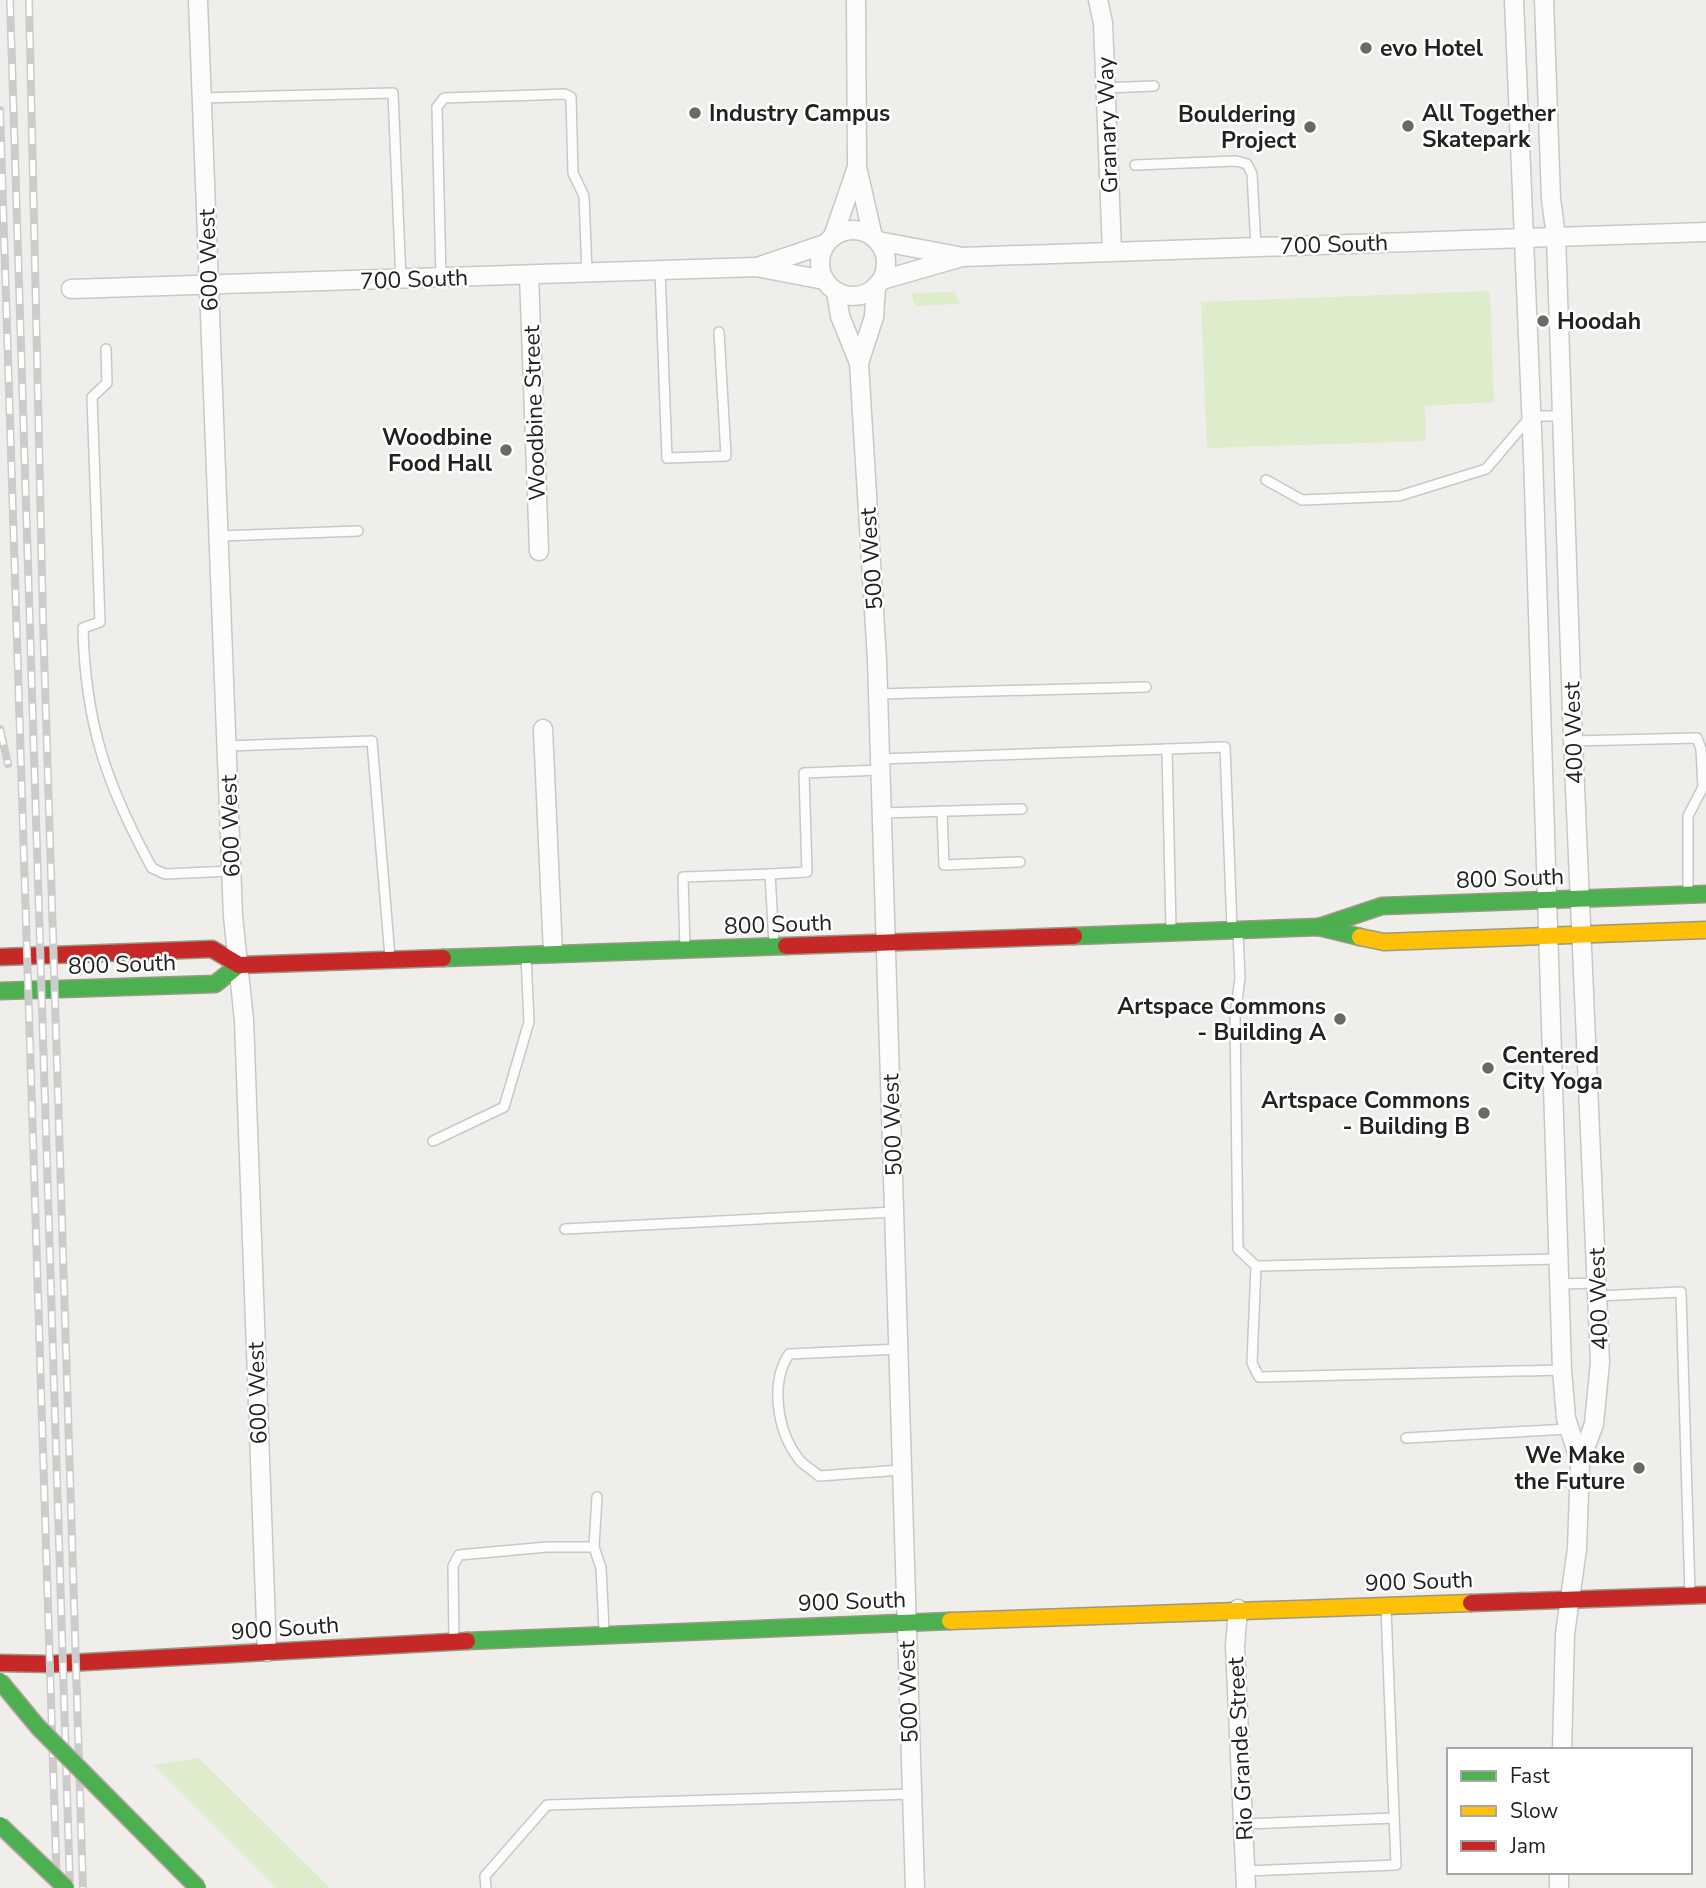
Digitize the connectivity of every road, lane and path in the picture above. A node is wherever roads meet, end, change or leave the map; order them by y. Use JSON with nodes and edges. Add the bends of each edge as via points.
{"nodes":[{"id":1,"x":198,"y":0,"type":"edge"},
{"id":2,"x":856,"y":0,"type":"edge"},
{"id":3,"x":1098,"y":0,"type":"edge"},
{"id":4,"x":1514,"y":0,"type":"edge"},
{"id":5,"x":1544,"y":0,"type":"edge"},
{"id":6,"x":1154,"y":86,"type":"dead end"},
{"id":7,"x":1105,"y":88,"type":"junction"},
{"id":8,"x":201,"y":98,"type":"junction"},
{"id":9,"x":1135,"y":165,"type":"dead end"},
{"id":10,"x":857,"y":167,"type":"junction"},
{"id":11,"x":1706,"y":232,"type":"edge"},
{"id":12,"x":1556,"y":236,"type":"junction"},
{"id":13,"x":1523,"y":237,"type":"junction"},
{"id":14,"x":876,"y":239,"type":"junction"},
{"id":15,"x":829,"y":240,"type":"junction"},
{"id":16,"x":1256,"y":247,"type":"junction"},
{"id":17,"x":1112,"y":251,"type":"junction"},
{"id":18,"x":962,"y":257,"type":"junction"},
{"id":19,"x":756,"y":267,"type":"junction"},
{"id":20,"x":660,"y":271,"type":"junction"},
{"id":21,"x":587,"y":273,"type":"junction"},
{"id":22,"x":529,"y":275,"type":"junction"},
{"id":23,"x":441,"y":279,"type":"junction"},
{"id":24,"x":401,"y":280,"type":"junction"},
{"id":25,"x":879,"y":283,"type":"junction"},
{"id":26,"x":209,"y":285,"type":"junction"},
{"id":27,"x":830,"y":285,"type":"junction"},
{"id":28,"x":71,"y":289,"type":"dead end"},
{"id":29,"x":719,"y":332,"type":"dead end"},
{"id":30,"x":106,"y":349,"type":"dead end"},
{"id":31,"x":859,"y":363,"type":"junction"},
{"id":32,"x":1562,"y":415,"type":"junction"},
{"id":33,"x":1531,"y":416,"type":"junction"},
{"id":34,"x":1266,"y":480,"type":"dead end"},
{"id":35,"x":358,"y":531,"type":"dead end"},
{"id":36,"x":219,"y":536,"type":"junction"},
{"id":37,"x":539,"y":551,"type":"dead end"},
{"id":38,"x":1146,"y":687,"type":"dead end"},
{"id":39,"x":878,"y":694,"type":"junction"},
{"id":40,"x":543,"y":729,"type":"dead end"},
{"id":41,"x":1573,"y":741,"type":"junction"},
{"id":42,"x":227,"y":746,"type":"junction"},
{"id":43,"x":1167,"y":749,"type":"junction"},
{"id":44,"x":880,"y":765,"type":"junction"},
{"id":45,"x":1022,"y":809,"type":"dead end"},
{"id":46,"x":942,"y":811,"type":"junction"},
{"id":47,"x":882,"y":813,"type":"junction"},
{"id":48,"x":1020,"y":862,"type":"dead end"},
{"id":49,"x":231,"y":871,"type":"junction"},
{"id":50,"x":770,"y":874,"type":"junction"},
{"id":51,"x":1688,"y":894,"type":"junction"},
{"id":52,"x":1706,"y":894,"type":"edge"},
{"id":53,"x":1581,"y":898,"type":"junction"},
{"id":54,"x":1545,"y":899,"type":"junction"},
{"id":55,"x":1319,"y":927,"type":"junction"},
{"id":56,"x":1706,"y":930,"type":"edge"},
{"id":57,"x":1235,"y":931,"type":"junction"},
{"id":58,"x":1171,"y":933,"type":"junction"},
{"id":59,"x":1583,"y":935,"type":"junction"},
{"id":60,"x":1546,"y":936,"type":"junction"},
{"id":61,"x":886,"y":943,"type":"junction"},
{"id":62,"x":774,"y":947,"type":"junction"},
{"id":63,"x":685,"y":949,"type":"junction"},
{"id":64,"x":552,"y":953,"type":"junction"},
{"id":65,"x":526,"y":954,"type":"junction"},
{"id":66,"x":0,"y":957,"type":"edge"},
{"id":67,"x":390,"y":959,"type":"junction"},
{"id":68,"x":239,"y":965,"type":"junction"},
{"id":69,"x":0,"y":991,"type":"edge"},
{"id":70,"x":433,"y":1141,"type":"dead end"},
{"id":71,"x":895,"y":1212,"type":"junction"},
{"id":72,"x":565,"y":1230,"type":"dead end"},
{"id":73,"x":1558,"y":1259,"type":"junction"},
{"id":74,"x":1256,"y":1266,"type":"junction"},
{"id":75,"x":1559,"y":1284,"type":"junction"},
{"id":76,"x":1598,"y":1289,"type":"junction"},
{"id":77,"x":899,"y":1349,"type":"junction"},
{"id":78,"x":1562,"y":1370,"type":"junction"},
{"id":79,"x":1569,"y":1429,"type":"junction"},
{"id":80,"x":1406,"y":1438,"type":"dead end"},
{"id":81,"x":1580,"y":1462,"type":"junction"},
{"id":82,"x":901,"y":1470,"type":"junction"},
{"id":83,"x":597,"y":1497,"type":"dead end"},
{"id":84,"x":594,"y":1547,"type":"junction"},
{"id":85,"x":1698,"y":1595,"type":"edge"},
{"id":86,"x":1571,"y":1599,"type":"junction"},
{"id":87,"x":1386,"y":1606,"type":"junction"},
{"id":88,"x":1238,"y":1609,"type":"junction"},
{"id":89,"x":906,"y":1622,"type":"junction"},
{"id":90,"x":605,"y":1633,"type":"junction"},
{"id":91,"x":454,"y":1640,"type":"junction"},
{"id":92,"x":267,"y":1653,"type":"junction"},
{"id":93,"x":0,"y":1663,"type":"edge"},
{"id":94,"x":0,"y":1681,"type":"edge"},
{"id":95,"x":1562,"y":1748,"type":"edge"},
{"id":96,"x":912,"y":1794,"type":"junction"},
{"id":97,"x":1394,"y":1818,"type":"junction"},
{"id":98,"x":1244,"y":1824,"type":"junction"},
{"id":99,"x":0,"y":1825,"type":"edge"},
{"id":100,"x":1245,"y":1880,"type":"edge"},
{"id":101,"x":66,"y":1888,"type":"edge"},
{"id":102,"x":198,"y":1888,"type":"edge"},
{"id":103,"x":486,"y":1888,"type":"edge"},
{"id":104,"x":915,"y":1888,"type":"edge"}],
"edges":[{"from":1,"to":8,"type":"street","name":"600 West"},
{"from":2,"to":10,"type":"street"},
{"from":3,"to":7,"type":"street","name":"Granary Way"},
{"from":4,"to":13,"type":"street","name":"400 West"},
{"from":5,"to":12,"type":"street","name":"400 West"},
{"from":6,"to":7,"type":"lane"},
{"from":7,"to":17,"type":"street","name":"Granary Way"},
{"from":8,"to":24,"type":"lane","via":[[393,93]]},
{"from":8,"to":26,"type":"street","name":"600 West"},
{"from":9,"to":16,"type":"lane","via":[[1247,164],[1252,174]]},
{"from":10,"to":14,"type":"street"},
{"from":10,"to":15,"type":"street"},
{"from":11,"to":12,"type":"street","name":"700 South"},
{"from":12,"to":13,"type":"street","name":"700 South"},
{"from":12,"to":32,"type":"street","name":"400 West"},
{"from":13,"to":16,"type":"street","name":"700 South"},
{"from":13,"to":33,"type":"street","name":"400 West"},
{"from":14,"to":15,"type":"street","via":[[853,230]]},
{"from":14,"to":18,"type":"street","name":"700 South"},
{"from":14,"to":25,"type":"street","via":[[885,256]]},
{"from":15,"to":19,"type":"street","name":"700 South"},
{"from":15,"to":27,"type":"street","via":[[820,264]]},
{"from":16,"to":17,"type":"street","name":"700 South"},
{"from":17,"to":18,"type":"street","name":"700 South"},
{"from":18,"to":25,"type":"street","name":"700 South"},
{"from":19,"to":20,"type":"street","name":"700 South"},
{"from":19,"to":27,"type":"street","name":"700 South"},
{"from":20,"to":21,"type":"street","name":"700 South"},
{"from":20,"to":29,"type":"lane","via":[[667,458],[726,456]]},
{"from":21,"to":22,"type":"street","name":"700 South"},
{"from":21,"to":23,"type":"lane","via":[[584,196],[573,173],[571,97],[444,98],[437,107]]},
{"from":22,"to":23,"type":"street","name":"700 South"},
{"from":22,"to":37,"type":"street","name":"Woodbine Street"},
{"from":23,"to":24,"type":"street","name":"700 South"},
{"from":24,"to":26,"type":"street","name":"700 South"},
{"from":25,"to":27,"type":"street","via":[[856,296]]},
{"from":25,"to":31,"type":"street","name":"500 West"},
{"from":26,"to":28,"type":"street","name":"700 South"},
{"from":26,"to":36,"type":"street","name":"600 West"},
{"from":27,"to":31,"type":"street","name":"500 West"},
{"from":30,"to":49,"type":"lane","via":[[107,383],[92,397],[100,622],[83,628],[84,680],[94,732],[112,789],[152,868],[165,874]]},
{"from":31,"to":39,"type":"street","name":"500 West"},
{"from":32,"to":33,"type":"lane"},
{"from":32,"to":41,"type":"street","name":"400 West"},
{"from":33,"to":34,"type":"lane","via":[[1486,468],[1399,496],[1302,500]]},
{"from":33,"to":54,"type":"street","name":"400 West"},
{"from":35,"to":36,"type":"lane"},
{"from":36,"to":42,"type":"street","name":"600 West"},
{"from":38,"to":39,"type":"lane"},
{"from":39,"to":44,"type":"street","name":"500 West"},
{"from":40,"to":64,"type":"street"},
{"from":41,"to":51,"type":"lane","via":[[1697,738],[1703,787],[1688,816]]},
{"from":41,"to":53,"type":"street","name":"400 West"},
{"from":42,"to":49,"type":"street","name":"600 West"},
{"from":42,"to":67,"type":"lane","via":[[372,741]]},
{"from":43,"to":44,"type":"lane"},
{"from":43,"to":57,"type":"lane","via":[[1225,747]]},
{"from":43,"to":58,"type":"lane"},
{"from":44,"to":47,"type":"street","name":"500 West"},
{"from":44,"to":50,"type":"lane","via":[[804,773],[807,872]]},
{"from":45,"to":46,"type":"lane"},
{"from":46,"to":47,"type":"lane"},
{"from":46,"to":48,"type":"lane","via":[[944,865]]},
{"from":47,"to":61,"type":"street","name":"500 West"},
{"from":49,"to":68,"type":"street","name":"600 West"},
{"from":50,"to":62,"type":"lane"},
{"from":50,"to":63,"type":"lane","via":[[683,877]]},
{"from":51,"to":52,"type":"main road","name":"800 South"},
{"from":51,"to":53,"type":"main road","name":"800 South"},
{"from":53,"to":54,"type":"main road","name":"800 South"},
{"from":53,"to":59,"type":"street","name":"400 West"},
{"from":54,"to":55,"type":"main road","name":"800 South","via":[[1382,906]]},
{"from":54,"to":60,"type":"street","name":"400 West"},
{"from":55,"to":57,"type":"main road","name":"800 South"},
{"from":55,"to":60,"type":"main road","name":"800 South","via":[[1384,942]]},
{"from":56,"to":59,"type":"main road","name":"800 South"},
{"from":57,"to":58,"type":"main road","name":"800 South"},
{"from":57,"to":74,"type":"lane","via":[[1240,978],[1235,1015],[1238,1249]]},
{"from":58,"to":61,"type":"main road","name":"800 South"},
{"from":59,"to":60,"type":"main road","name":"800 South"},
{"from":59,"to":76,"type":"street","name":"400 West"},
{"from":60,"to":73,"type":"street","name":"400 West"},
{"from":61,"to":62,"type":"main road","name":"800 South"},
{"from":61,"to":71,"type":"street","name":"500 West"},
{"from":62,"to":63,"type":"main road","name":"800 South"},
{"from":63,"to":64,"type":"main road","name":"800 South"},
{"from":64,"to":65,"type":"main road","name":"800 South"},
{"from":65,"to":67,"type":"main road","name":"800 South"},
{"from":65,"to":70,"type":"lane","via":[[530,1022],[504,1107]]},
{"from":66,"to":68,"type":"main road","name":"800 South","via":[[212,949]]},
{"from":67,"to":68,"type":"main road","name":"800 South"},
{"from":68,"to":69,"type":"main road","name":"800 South","via":[[215,984]]},
{"from":68,"to":92,"type":"street","name":"600 West"},
{"from":71,"to":72,"type":"lane"},
{"from":71,"to":77,"type":"street","name":"500 West"},
{"from":73,"to":74,"type":"lane"},
{"from":73,"to":75,"type":"street","name":"400 West"},
{"from":74,"to":78,"type":"lane","via":[[1252,1363],[1259,1377]]},
{"from":75,"to":76,"type":"lane"},
{"from":75,"to":78,"type":"street","name":"400 West"},
{"from":76,"to":81,"type":"street","name":"400 West","via":[[1598,1403]]},
{"from":76,"to":85,"type":"lane","via":[[1681,1292]]},
{"from":77,"to":82,"type":"street","name":"500 West"},
{"from":77,"to":82,"type":"lane","via":[[789,1354],[778,1371],[781,1422],[798,1460],[819,1475]]},
{"from":78,"to":79,"type":"street","name":"400 West"},
{"from":79,"to":80,"type":"lane"},
{"from":79,"to":81,"type":"street","name":"400 West"},
{"from":81,"to":86,"type":"street","name":"400 West"},
{"from":82,"to":89,"type":"street","name":"500 West"},
{"from":83,"to":84,"type":"lane"},
{"from":84,"to":90,"type":"lane","via":[[601,1568]]},
{"from":84,"to":91,"type":"lane","via":[[459,1555],[453,1566]]},
{"from":85,"to":86,"type":"main road","name":"900 South"},
{"from":86,"to":87,"type":"main road","name":"900 South"},
{"from":86,"to":95,"type":"street","name":"400 West","via":[[1565,1634]]},
{"from":87,"to":88,"type":"main road","name":"900 South"},
{"from":87,"to":97,"type":"lane"},
{"from":88,"to":89,"type":"main road","name":"900 South"},
{"from":88,"to":98,"type":"street","name":"Rio Grande Street","via":[[1235,1646]]},
{"from":89,"to":90,"type":"main road","name":"900 South"},
{"from":89,"to":96,"type":"street","name":"500 West"},
{"from":90,"to":91,"type":"main road","name":"900 South"},
{"from":91,"to":92,"type":"main road","name":"900 South"},
{"from":92,"to":93,"type":"main road","name":"900 South"},
{"from":94,"to":102,"type":"main road","bridge":true,"via":[[38,1727]]},
{"from":96,"to":103,"type":"lane","via":[[547,1805],[485,1876]]},
{"from":96,"to":104,"type":"street","name":"500 West"},
{"from":97,"to":98,"type":"lane"},
{"from":97,"to":100,"type":"lane","via":[[1396,1865]]},
{"from":98,"to":100,"type":"street","name":"Rio Grande Street"},
{"from":99,"to":101,"type":"main road","bridge":true}]}
